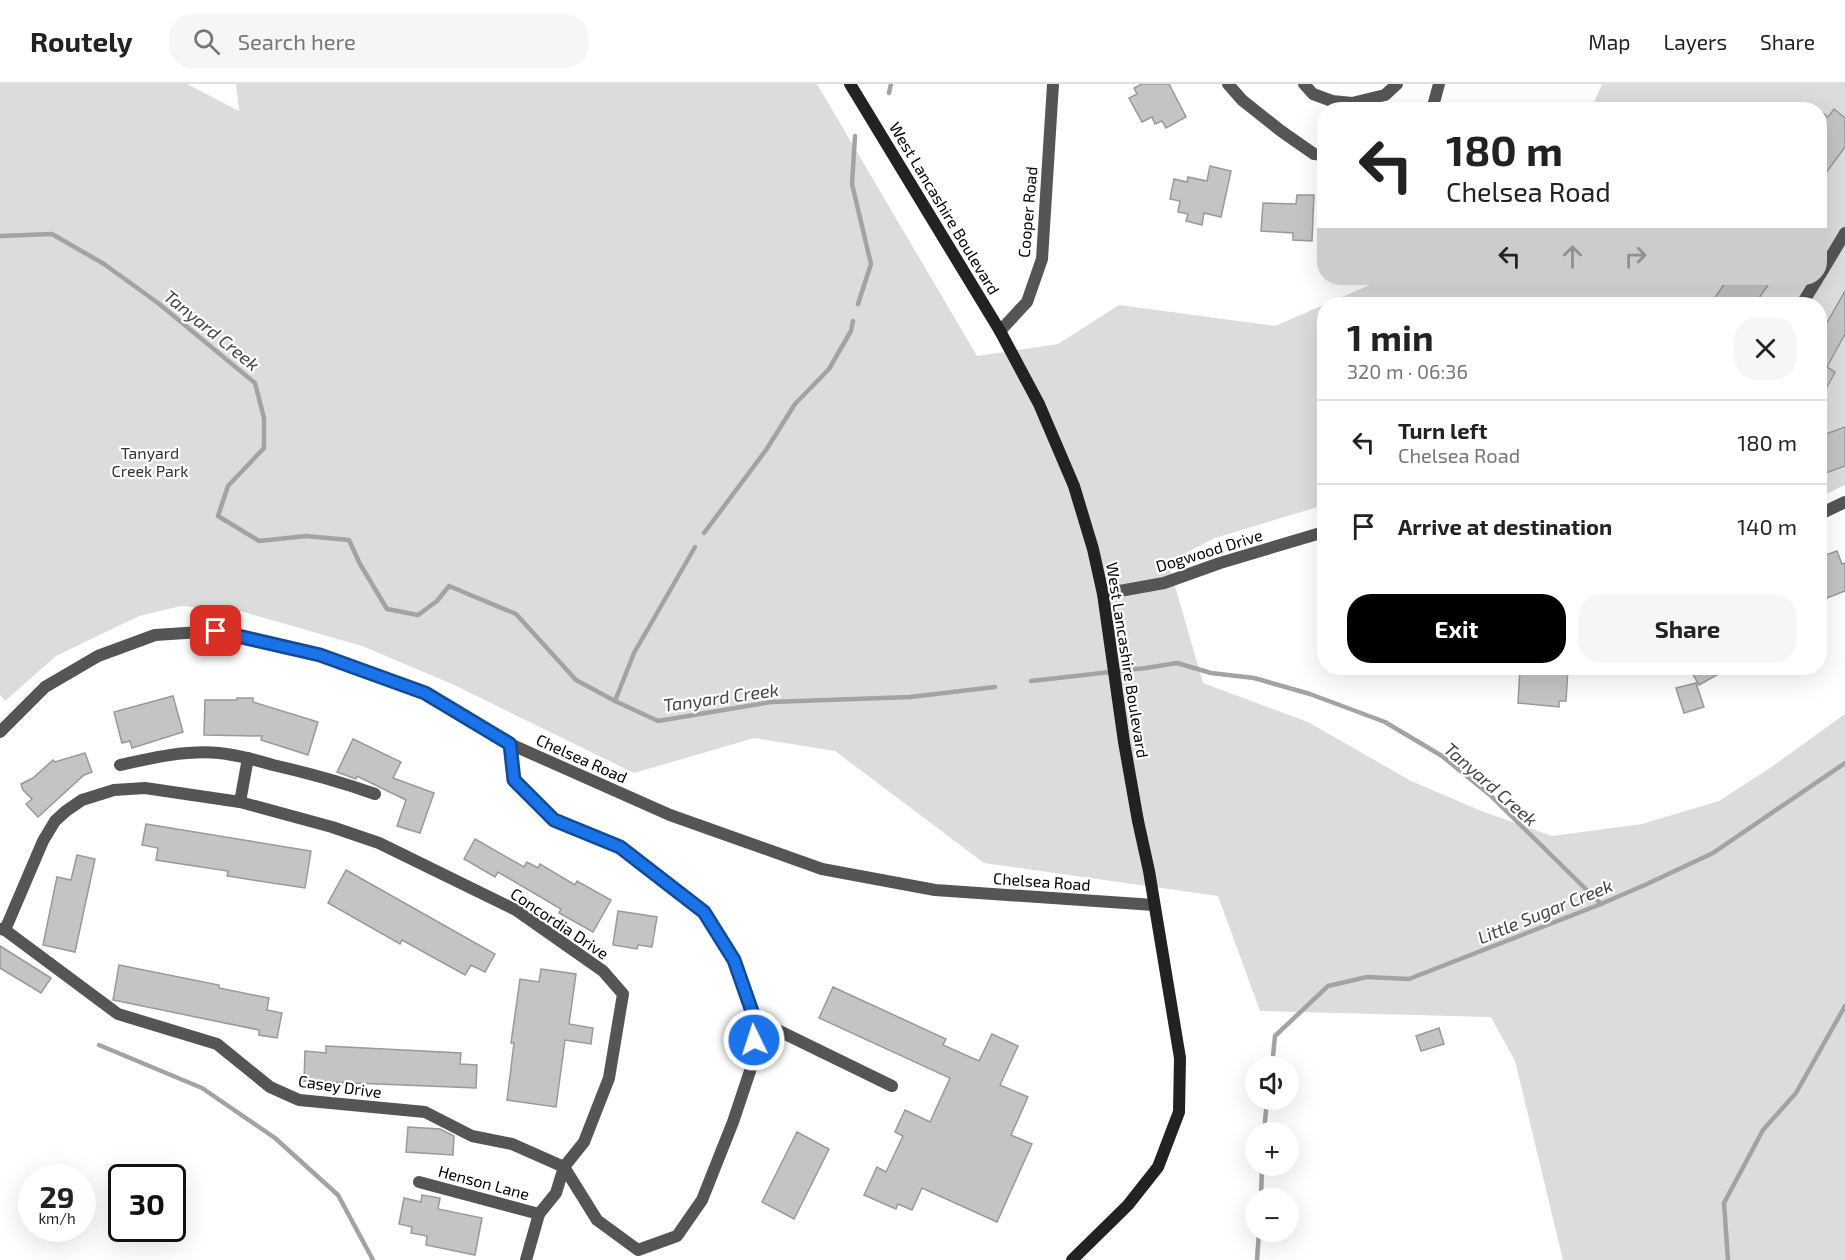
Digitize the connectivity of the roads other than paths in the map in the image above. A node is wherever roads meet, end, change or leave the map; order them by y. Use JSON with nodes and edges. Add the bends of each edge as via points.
{"nodes":[{"id":1,"x":850,"y":84,"type":"edge"},
{"id":2,"x":1053,"y":84,"type":"edge"},
{"id":3,"x":1228,"y":84,"type":"edge"},
{"id":4,"x":1304,"y":84,"type":"edge"},
{"id":5,"x":1397,"y":84,"type":"edge"},
{"id":6,"x":1439,"y":84,"type":"edge"},
{"id":7,"x":1342,"y":102,"type":"edge"},
{"id":8,"x":1356,"y":102,"type":"edge"},
{"id":9,"x":1434,"y":102,"type":"edge"},
{"id":10,"x":1317,"y":154,"type":"edge"},
{"id":11,"x":1845,"y":233,"type":"edge"},
{"id":12,"x":1827,"y":263,"type":"edge"},
{"id":13,"x":1000,"y":331,"type":"junction"},
{"id":14,"x":1845,"y":502,"type":"edge"},
{"id":15,"x":1827,"y":511,"type":"edge"},
{"id":16,"x":1317,"y":534,"type":"edge"},
{"id":17,"x":1103,"y":594,"type":"junction"},
{"id":18,"x":0,"y":732,"type":"edge"},
{"id":19,"x":510,"y":744,"type":"junction"},
{"id":20,"x":248,"y":758,"type":"junction"},
{"id":21,"x":120,"y":765,"type":"dead end"},
{"id":22,"x":375,"y":794,"type":"dead end"},
{"id":23,"x":240,"y":802,"type":"junction"},
{"id":24,"x":1154,"y":905,"type":"junction"},
{"id":25,"x":2,"y":930,"type":"edge"},
{"id":26,"x":754,"y":1017,"type":"junction"},
{"id":27,"x":892,"y":1086,"type":"dead end"},
{"id":28,"x":564,"y":1167,"type":"junction"},
{"id":29,"x":420,"y":1182,"type":"dead end"},
{"id":30,"x":539,"y":1214,"type":"junction"},
{"id":31,"x":526,"y":1260,"type":"edge"},
{"id":32,"x":1072,"y":1260,"type":"edge"}],
"edges":[{"from":1,"to":13,"type":"main road","name":"West Lancashire Boulevard"},
{"from":2,"to":13,"type":"street","name":"Cooper Road","via":[[1042,259],[1027,302]]},
{"from":3,"to":10,"type":"street","via":[[1281,131]]},
{"from":4,"to":7,"type":"street","via":[[1313,94]]},
{"from":5,"to":8,"type":"street","via":[[1385,95]]},
{"from":6,"to":9,"type":"street"},
{"from":11,"to":12,"type":"street"},
{"from":13,"to":17,"type":"main road","name":"West Lancashire Boulevard","via":[[1039,404],[1074,486]]},
{"from":14,"to":15,"type":"street"},
{"from":16,"to":17,"type":"street","name":"Dogwood Drive","via":[[1164,583]]},
{"from":17,"to":24,"type":"main road","name":"West Lancashire Boulevard","via":[[1124,742]]},
{"from":18,"to":19,"type":"street","name":"Chelsea Road","via":[[45,687],[98,656],[155,634],[216,631],[320,655],[425,693]]},
{"from":19,"to":24,"type":"street","name":"Chelsea Road","via":[[670,815],[822,869],[935,890]]},
{"from":19,"to":26,"type":"street","via":[[514,780],[554,820],[620,847],[704,912],[734,960]]},
{"from":20,"to":21,"type":"street","via":[[218,753],[179,754]]},
{"from":20,"to":22,"type":"street"},
{"from":20,"to":23,"type":"street"},
{"from":23,"to":25,"type":"street","name":"Concordia Drive","via":[[145,788],[114,790],[82,800],[55,821]]},
{"from":23,"to":28,"type":"street","name":"Concordia Drive","via":[[379,843],[516,910],[603,971],[623,994],[609,1078],[584,1142]]},
{"from":24,"to":32,"type":"main road","name":"West Lancashire Boulevard","via":[[1180,1058],[1179,1112],[1158,1167],[1128,1205]]},
{"from":25,"to":28,"type":"street","name":"Casey Drive","via":[[118,1014],[217,1044],[270,1087],[299,1100],[425,1112],[472,1136],[512,1144]]},
{"from":26,"to":27,"type":"street"},
{"from":26,"to":28,"type":"street","via":[[753,1062],[734,1122],[702,1200],[677,1236],[638,1250],[597,1220]]},
{"from":28,"to":30,"type":"street","via":[[556,1193]]},
{"from":29,"to":30,"type":"street","name":"Henson Lane"},
{"from":30,"to":31,"type":"street"}]}
